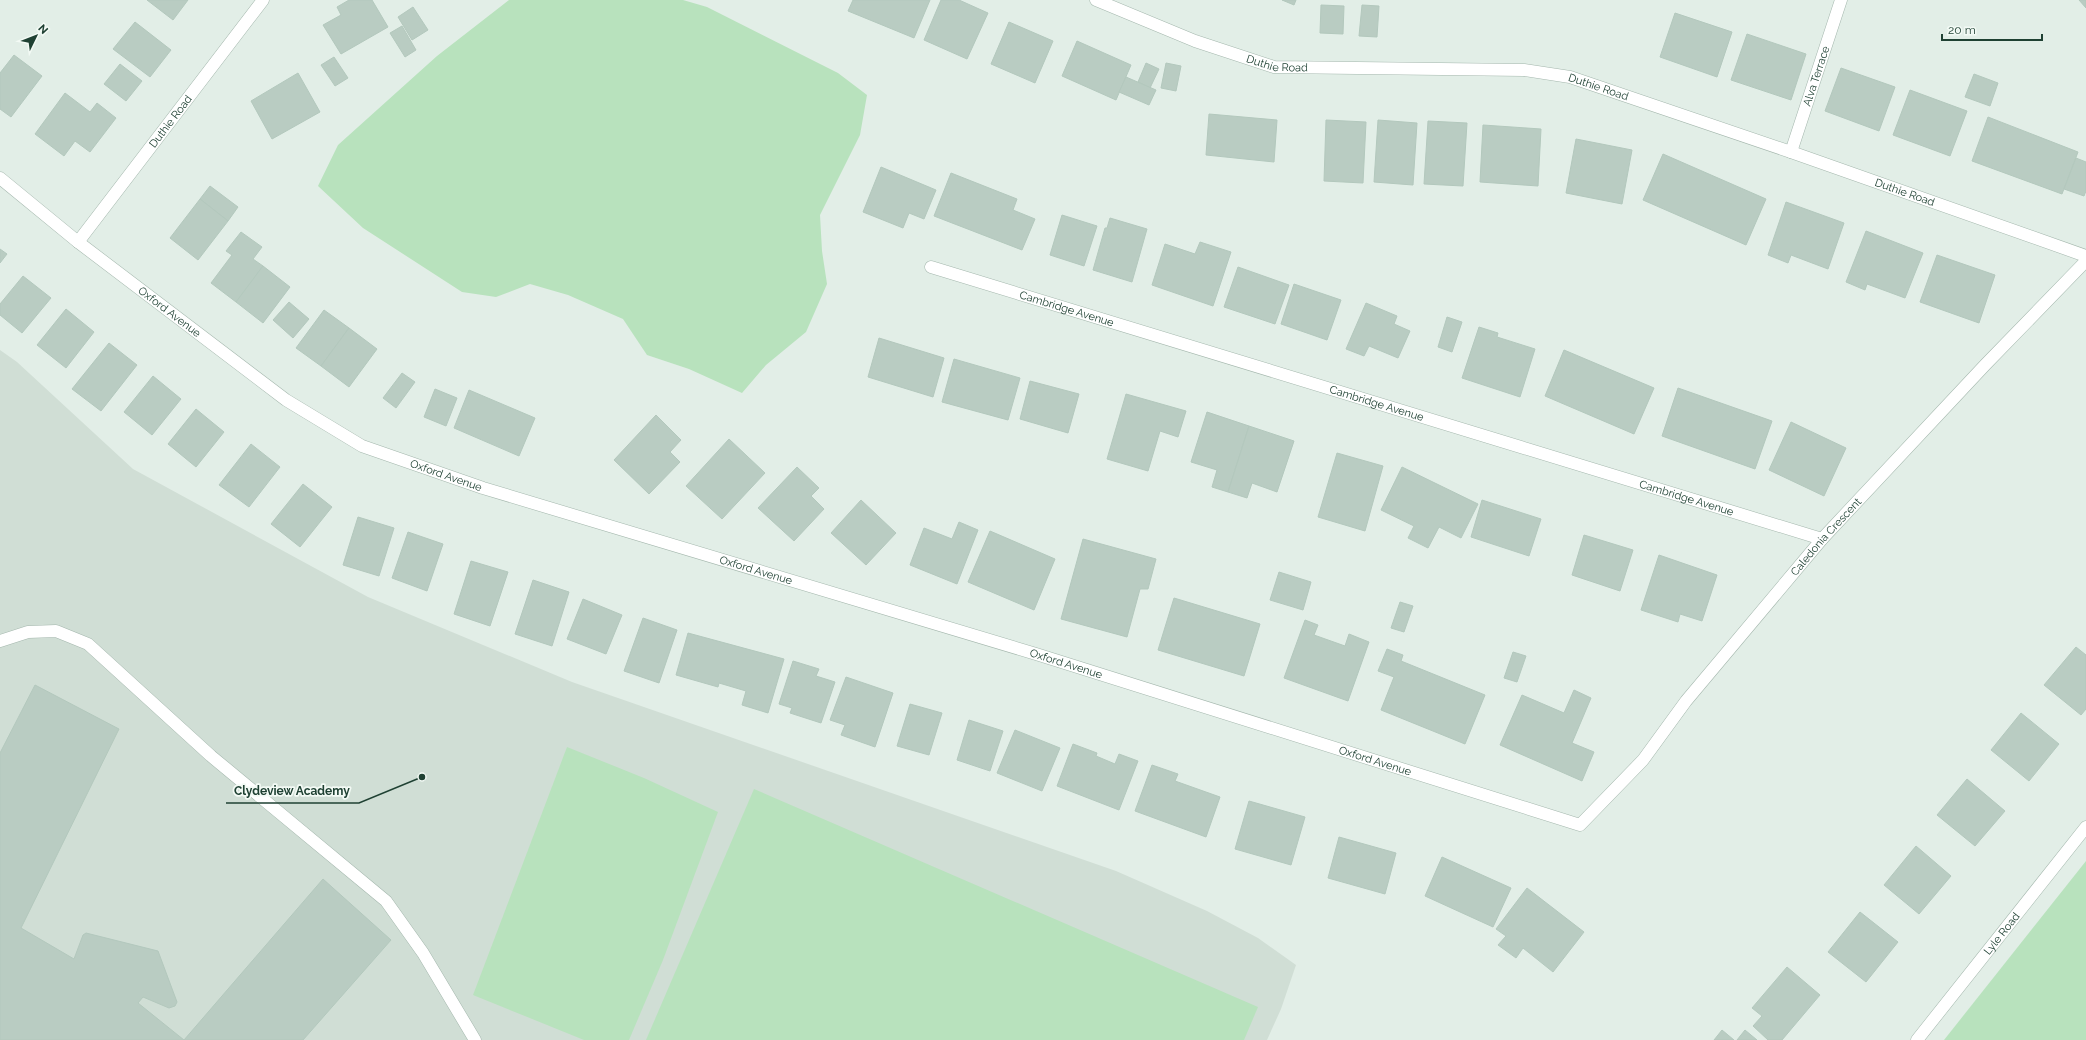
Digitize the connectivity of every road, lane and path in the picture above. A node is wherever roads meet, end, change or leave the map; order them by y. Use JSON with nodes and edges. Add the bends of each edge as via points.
{"nodes":[{"id":1,"x":263,"y":0,"type":"edge"},
{"id":2,"x":1096,"y":0,"type":"edge"},
{"id":3,"x":1841,"y":0,"type":"edge"},
{"id":4,"x":1791,"y":152,"type":"junction"},
{"id":5,"x":0,"y":178,"type":"edge"},
{"id":6,"x":78,"y":242,"type":"junction"},
{"id":7,"x":2086,"y":256,"type":"edge"},
{"id":8,"x":2086,"y":261,"type":"edge"},
{"id":9,"x":932,"y":267,"type":"dead end"},
{"id":10,"x":1822,"y":539,"type":"junction"},
{"id":11,"x":0,"y":641,"type":"edge"},
{"id":12,"x":1580,"y":825,"type":"joint"},
{"id":13,"x":2086,"y":827,"type":"edge"},
{"id":14,"x":475,"y":1040,"type":"edge"},
{"id":15,"x":1917,"y":1040,"type":"edge"}],
"edges":[{"from":1,"to":6,"type":"street","name":"Duthie Road"},
{"from":2,"to":4,"type":"street","name":"Duthie Road","via":[[1195,41],[1274,67],[1547,72],[1570,77]]},
{"from":3,"to":4,"type":"street","name":"Alva Terrace"},
{"from":4,"to":7,"type":"street","name":"Duthie Road"},
{"from":5,"to":6,"type":"street","name":"Oxford Avenue"},
{"from":6,"to":12,"type":"street","name":"Oxford Avenue","via":[[286,400],[362,446],[484,488],[1036,654]]},
{"from":8,"to":10,"type":"street","name":"Caledonia Crescent"},
{"from":9,"to":10,"type":"street","name":"Cambridge Avenue"},
{"from":10,"to":12,"type":"street","name":"Caledonia Crescent","via":[[1686,701],[1643,760]]},
{"from":11,"to":14,"type":"street","via":[[28,632],[56,631],[88,644],[211,756],[386,902],[423,953]]},
{"from":13,"to":15,"type":"street","name":"Lyle Road"}]}
